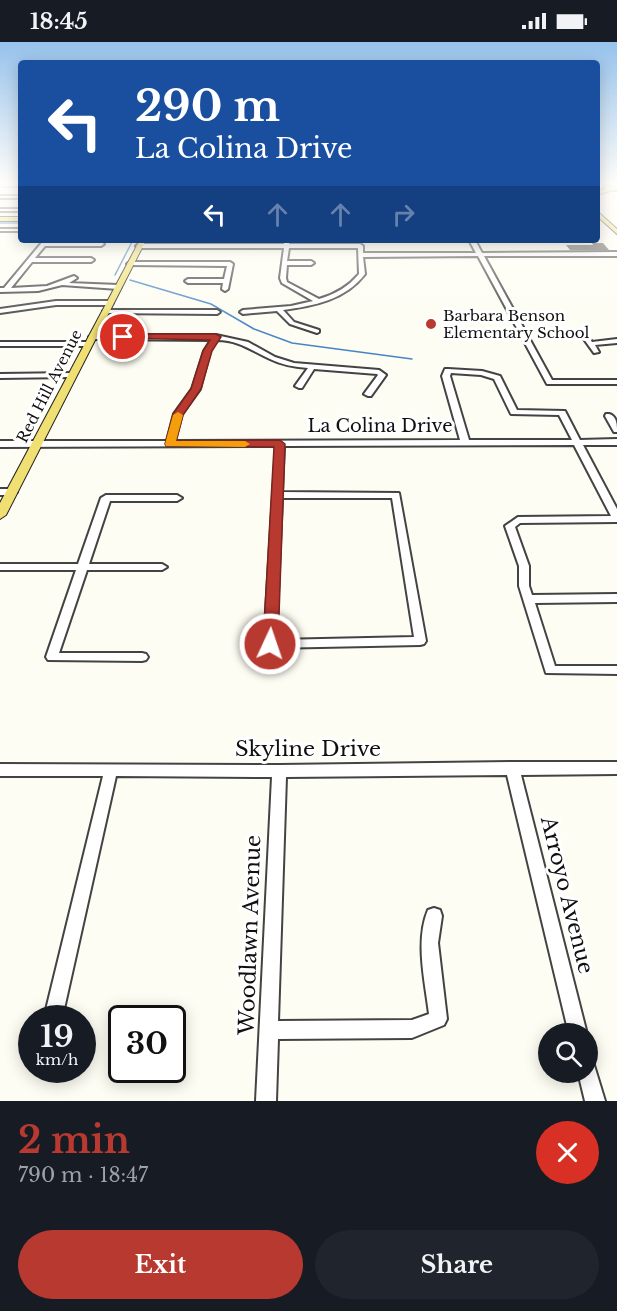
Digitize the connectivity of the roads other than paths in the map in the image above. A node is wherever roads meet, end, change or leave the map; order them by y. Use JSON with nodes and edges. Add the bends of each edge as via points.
{"nodes":[{"id":1,"x":8,"y":232,"type":"edge"},
{"id":2,"x":5,"y":235,"type":"dead end"},
{"id":3,"x":44,"y":243,"type":"edge"},
{"id":4,"x":73,"y":243,"type":"edge"},
{"id":5,"x":141,"y":243,"type":"edge"},
{"id":6,"x":232,"y":243,"type":"edge"},
{"id":7,"x":286,"y":243,"type":"edge"},
{"id":8,"x":359,"y":243,"type":"edge"},
{"id":9,"x":474,"y":243,"type":"edge"},
{"id":10,"x":101,"y":244,"type":"dead end"},
{"id":11,"x":480,"y":254,"type":"junction"},
{"id":12,"x":617,"y":254,"type":"edge"},
{"id":13,"x":361,"y":255,"type":"junction"},
{"id":14,"x":30,"y":260,"type":"junction"},
{"id":15,"x":91,"y":260,"type":"dead end"},
{"id":16,"x":285,"y":263,"type":"junction"},
{"id":17,"x":311,"y":263,"type":"dead end"},
{"id":18,"x":130,"y":264,"type":"junction"},
{"id":19,"x":74,"y":278,"type":"dead end"},
{"id":20,"x":188,"y":281,"type":"dead end"},
{"id":21,"x":227,"y":281,"type":"junction"},
{"id":22,"x":63,"y":284,"type":"junction"},
{"id":23,"x":118,"y":286,"type":"junction"},
{"id":24,"x":225,"y":289,"type":"dead end"},
{"id":25,"x":3,"y":290,"type":"edge"},
{"id":26,"x":318,"y":301,"type":"junction"},
{"id":27,"x":110,"y":303,"type":"junction"},
{"id":28,"x":25,"y":308,"type":"junction"},
{"id":29,"x":278,"y":309,"type":"junction"},
{"id":30,"x":0,"y":311,"type":"edge"},
{"id":31,"x":105,"y":312,"type":"junction"},
{"id":32,"x":217,"y":312,"type":"dead end"},
{"id":33,"x":243,"y":312,"type":"dead end"},
{"id":34,"x":33,"y":315,"type":"dead end"},
{"id":35,"x":317,"y":331,"type":"dead end"},
{"id":36,"x":584,"y":335,"type":"dead end"},
{"id":37,"x":216,"y":337,"type":"junction"},
{"id":38,"x":90,"y":340,"type":"junction"},
{"id":39,"x":617,"y":341,"type":"edge"},
{"id":40,"x":0,"y":344,"type":"edge"},
{"id":41,"x":590,"y":344,"type":"junction"},
{"id":42,"x":596,"y":352,"type":"dead end"},
{"id":43,"x":312,"y":367,"type":"junction"},
{"id":44,"x":71,"y":375,"type":"junction"},
{"id":45,"x":0,"y":376,"type":"edge"},
{"id":46,"x":617,"y":382,"type":"edge"},
{"id":47,"x":299,"y":386,"type":"dead end"},
{"id":48,"x":368,"y":394,"type":"dead end"},
{"id":49,"x":613,"y":416,"type":"edge"},
{"id":50,"x":617,"y":430,"type":"edge"},
{"id":51,"x":465,"y":442,"type":"junction"},
{"id":52,"x":578,"y":442,"type":"junction"},
{"id":53,"x":617,"y":442,"type":"edge"},
{"id":54,"x":0,"y":444,"type":"edge"},
{"id":55,"x":36,"y":444,"type":"junction"},
{"id":56,"x":170,"y":444,"type":"junction"},
{"id":57,"x":280,"y":444,"type":"junction"},
{"id":58,"x":6,"y":492,"type":"edge"},
{"id":59,"x":279,"y":495,"type":"junction"},
{"id":60,"x":177,"y":498,"type":"dead end"},
{"id":61,"x":0,"y":515,"type":"edge"},
{"id":62,"x":617,"y":518,"type":"edge"},
{"id":63,"x":0,"y":567,"type":"edge"},
{"id":64,"x":83,"y":567,"type":"junction"},
{"id":65,"x":162,"y":567,"type":"dead end"},
{"id":66,"x":617,"y":598,"type":"edge"},
{"id":67,"x":528,"y":599,"type":"junction"},
{"id":68,"x":142,"y":657,"type":"dead end"},
{"id":69,"x":617,"y":670,"type":"edge"},
{"id":70,"x":512,"y":768,"type":"junction"},
{"id":71,"x":617,"y":768,"type":"edge"},
{"id":72,"x":0,"y":770,"type":"edge"},
{"id":73,"x":111,"y":770,"type":"junction"},
{"id":74,"x":279,"y":771,"type":"junction"},
{"id":75,"x":434,"y":916,"type":"dead end"},
{"id":76,"x":56,"y":1005,"type":"edge"},
{"id":77,"x":575,"y":1023,"type":"edge"},
{"id":78,"x":268,"y":1030,"type":"junction"},
{"id":79,"x":591,"y":1083,"type":"edge"},
{"id":80,"x":266,"y":1101,"type":"edge"},
{"id":81,"x":595,"y":1101,"type":"edge"}],
"edges":[{"from":1,"to":2,"type":"street"},
{"from":3,"to":14,"type":"street"},
{"from":4,"to":10,"type":"street"},
{"from":5,"to":6,"type":"street"},
{"from":5,"to":18,"type":"main road","name":"Red Hill Avenue"},
{"from":6,"to":7,"type":"street"},
{"from":7,"to":8,"type":"street"},
{"from":7,"to":16,"type":"street"},
{"from":8,"to":13,"type":"street"},
{"from":9,"to":11,"type":"street"},
{"from":11,"to":12,"type":"street"},
{"from":11,"to":13,"type":"street"},
{"from":11,"to":46,"type":"street","via":[[550,382]]},
{"from":13,"to":26,"type":"street","via":[[363,269],[357,282]]},
{"from":14,"to":15,"type":"street"},
{"from":14,"to":25,"type":"street"},
{"from":16,"to":17,"type":"street"},
{"from":16,"to":26,"type":"street","via":[[285,283]]},
{"from":18,"to":21,"type":"street","via":[[230,264]]},
{"from":18,"to":23,"type":"main road","name":"Red Hill Avenue"},
{"from":19,"to":22,"type":"street"},
{"from":20,"to":21,"type":"street"},
{"from":21,"to":24,"type":"street"},
{"from":22,"to":23,"type":"street"},
{"from":22,"to":25,"type":"street","via":[[35,290]]},
{"from":23,"to":27,"type":"main road","name":"Red Hill Avenue"},
{"from":26,"to":29,"type":"street"},
{"from":27,"to":28,"type":"street","via":[[56,303]]},
{"from":27,"to":31,"type":"main road","name":"Red Hill Avenue"},
{"from":28,"to":30,"type":"street"},
{"from":28,"to":34,"type":"street"},
{"from":29,"to":33,"type":"street"},
{"from":29,"to":35,"type":"street","via":[[292,323]]},
{"from":31,"to":32,"type":"street"},
{"from":31,"to":38,"type":"main road","name":"Red Hill Avenue"},
{"from":36,"to":41,"type":"street"},
{"from":37,"to":38,"type":"street"},
{"from":37,"to":43,"type":"street","via":[[246,343],[283,362]]},
{"from":37,"to":56,"type":"street","via":[[207,351],[196,389],[178,414]]},
{"from":38,"to":40,"type":"street"},
{"from":38,"to":44,"type":"main road","name":"Red Hill Avenue"},
{"from":39,"to":41,"type":"street"},
{"from":41,"to":42,"type":"street"},
{"from":43,"to":47,"type":"street"},
{"from":43,"to":48,"type":"street","via":[[379,372],[382,375]]},
{"from":44,"to":45,"type":"street"},
{"from":44,"to":55,"type":"main road","name":"Red Hill Avenue"},
{"from":49,"to":50,"type":"street"},
{"from":51,"to":52,"type":"street","name":"La Colina Drive"},
{"from":51,"to":52,"type":"street","via":[[446,376],[448,371],[498,378],[514,412],[562,413]]},
{"from":51,"to":57,"type":"street","name":"La Colina Drive"},
{"from":52,"to":53,"type":"street","name":"La Colina Drive"},
{"from":52,"to":62,"type":"street"},
{"from":54,"to":55,"type":"street","name":"La Colina Drive"},
{"from":55,"to":56,"type":"street","name":"La Colina Drive"},
{"from":55,"to":58,"type":"main road","name":"Red Hill Avenue"},
{"from":56,"to":57,"type":"street","name":"La Colina Drive"},
{"from":57,"to":59,"type":"street"},
{"from":58,"to":61,"type":"main road","name":"Red Hill Avenue"},
{"from":59,"to":59,"type":"street","via":[[396,495],[420,642],[270,644]]},
{"from":60,"to":64,"type":"street","via":[[105,498]]},
{"from":62,"to":67,"type":"street","via":[[513,522],[510,526],[524,566]]},
{"from":63,"to":64,"type":"street"},
{"from":64,"to":65,"type":"street"},
{"from":64,"to":68,"type":"street","via":[[52,657]]},
{"from":66,"to":67,"type":"street"},
{"from":67,"to":69,"type":"street","via":[[550,670]]},
{"from":70,"to":71,"type":"street","name":"Skyline Drive"},
{"from":70,"to":74,"type":"street","name":"Skyline Drive"},
{"from":70,"to":77,"type":"street","name":"Arroyo Avenue"},
{"from":72,"to":73,"type":"street","name":"Skyline Drive"},
{"from":73,"to":74,"type":"street","name":"Skyline Drive"},
{"from":73,"to":76,"type":"street"},
{"from":74,"to":78,"type":"street","name":"Woodlawn Avenue"},
{"from":75,"to":78,"type":"street","via":[[430,943],[438,1019],[412,1029]]},
{"from":78,"to":80,"type":"street","name":"Woodlawn Avenue"},
{"from":79,"to":81,"type":"street"}]}
